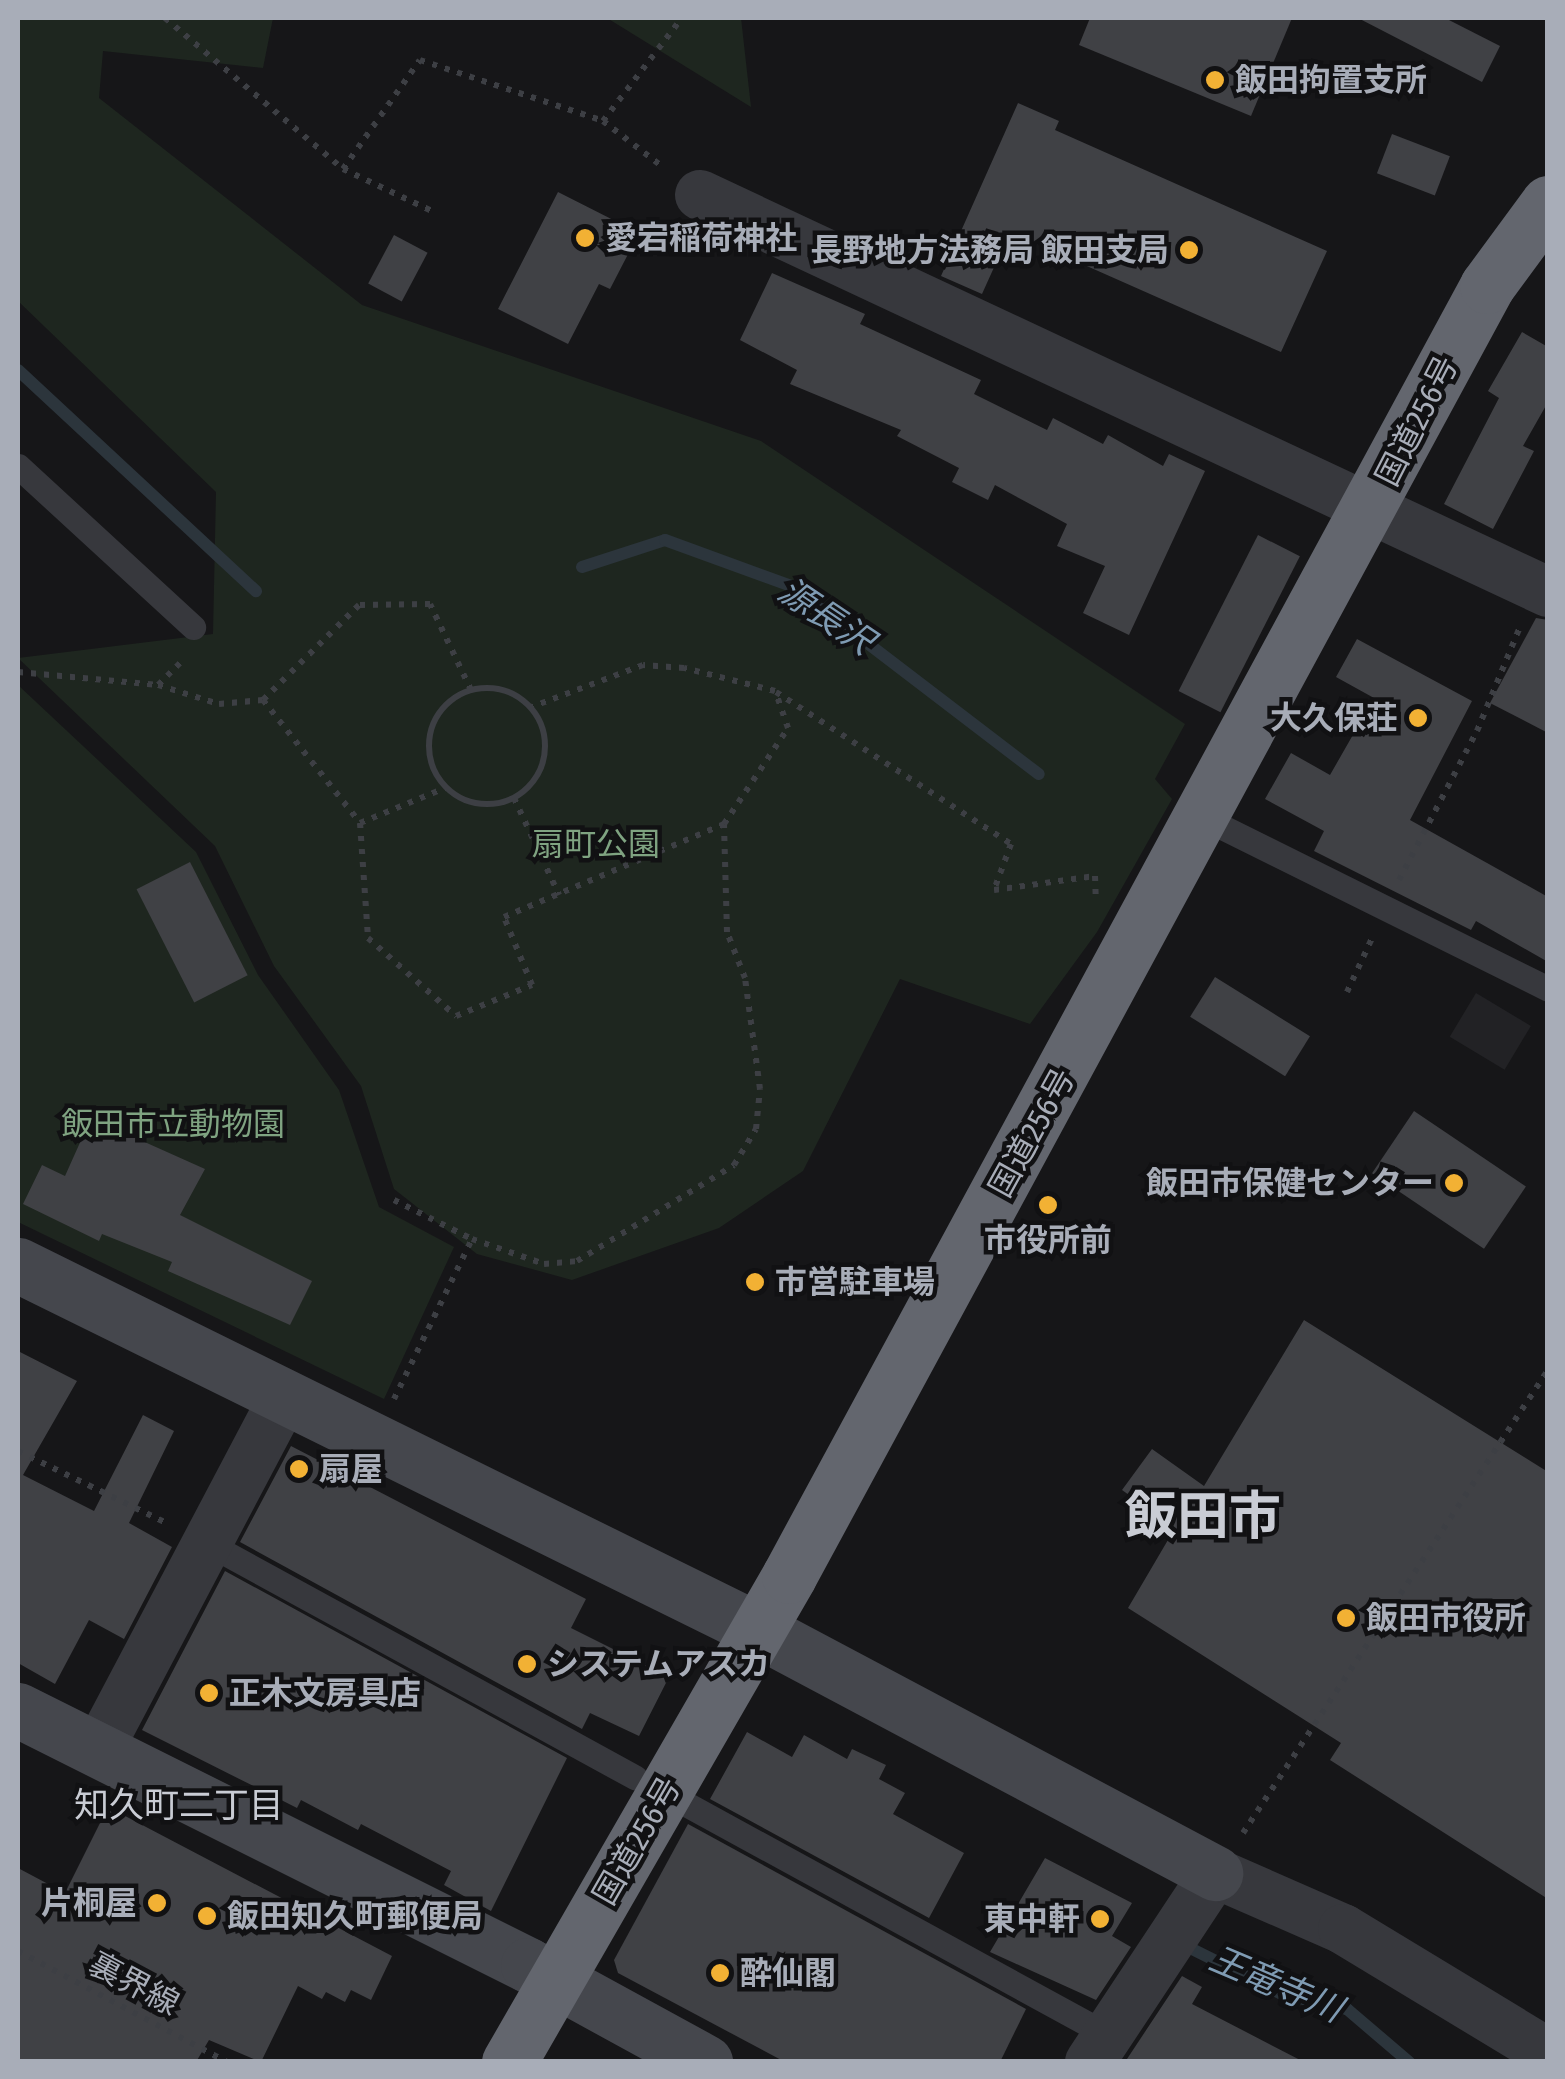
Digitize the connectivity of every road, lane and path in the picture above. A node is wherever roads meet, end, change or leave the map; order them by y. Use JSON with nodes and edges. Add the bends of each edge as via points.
{"nodes":[{"id":1,"x":165,"y":18,"type":"edge"},
{"id":2,"x":680,"y":19,"type":"edge"},
{"id":3,"x":603,"y":121,"type":"junction"},
{"id":4,"x":342,"y":169,"type":"junction"},
{"id":5,"x":700,"y":195,"type":"joint"},
{"id":6,"x":1548,"y":203,"type":"edge"},
{"id":7,"x":436,"y":213,"type":"dead end"},
{"id":8,"x":18,"y":466,"type":"edge"},
{"id":9,"x":1371,"y":509,"type":"junction"},
{"id":10,"x":1542,"y":589,"type":"edge"},
{"id":11,"x":193,"y":627,"type":"dead end"},
{"id":12,"x":18,"y":672,"type":"edge"},
{"id":13,"x":471,"y":690,"type":"junction"},
{"id":14,"x":774,"y":691,"type":"junction"},
{"id":15,"x":263,"y":700,"type":"junction"},
{"id":16,"x":531,"y":708,"type":"junction"},
{"id":17,"x":445,"y":788,"type":"junction"},
{"id":18,"x":514,"y":798,"type":"junction"},
{"id":19,"x":1204,"y":818,"type":"junction"},
{"id":20,"x":360,"y":823,"type":"junction"},
{"id":21,"x":724,"y":824,"type":"junction"},
{"id":22,"x":559,"y":895,"type":"junction"},
{"id":23,"x":1384,"y":908,"type":"junction"},
{"id":24,"x":1097,"y":913,"type":"dead end"},
{"id":25,"x":1370,"y":946,"type":"dead end"},
{"id":26,"x":1548,"y":989,"type":"edge"},
{"id":27,"x":1347,"y":992,"type":"dead end"},
{"id":28,"x":394,"y":1200,"type":"dead end"},
{"id":29,"x":472,"y":1238,"type":"junction"},
{"id":30,"x":18,"y":1265,"type":"edge"},
{"id":31,"x":1548,"y":1370,"type":"edge"},
{"id":32,"x":285,"y":1396,"type":"junction"},
{"id":33,"x":389,"y":1409,"type":"dead end"},
{"id":34,"x":18,"y":1451,"type":"edge"},
{"id":35,"x":207,"y":1543,"type":"junction"},
{"id":36,"x":758,"y":1630,"type":"junction"},
{"id":37,"x":18,"y":1710,"type":"edge"},
{"id":38,"x":97,"y":1752,"type":"junction"},
{"id":39,"x":634,"y":1777,"type":"dead end"},
{"id":40,"x":686,"y":1804,"type":"dead end"},
{"id":41,"x":1228,"y":1854,"type":"junction"},
{"id":42,"x":18,"y":1951,"type":"edge"},
{"id":43,"x":558,"y":1981,"type":"junction"},
{"id":44,"x":1098,"y":2048,"type":"edge"},
{"id":45,"x":1548,"y":2054,"type":"edge"},
{"id":46,"x":227,"y":2062,"type":"edge"},
{"id":47,"x":509,"y":2062,"type":"edge"},
{"id":48,"x":705,"y":2062,"type":"edge"}],
"edges":[{"from":1,"to":4,"type":"path"},
{"from":2,"to":3,"type":"path"},
{"from":3,"to":4,"type":"path","via":[[420,60]]},
{"from":3,"to":5,"type":"path"},
{"from":4,"to":7,"type":"path"},
{"from":5,"to":9,"type":"street"},
{"from":6,"to":9,"type":"highway","name":"国道256号","via":[[1487,286]]},
{"from":8,"to":11,"type":"lane"},
{"from":9,"to":10,"type":"street"},
{"from":9,"to":19,"type":"highway","name":"国道256号"},
{"from":10,"to":23,"type":"path"},
{"from":12,"to":15,"type":"path","via":[[158,685],[219,704]]},
{"from":13,"to":15,"type":"path","via":[[430,604],[359,605]]},
{"from":13,"to":16,"type":"path","via":[[503,690]]},
{"from":13,"to":17,"type":"path","via":[[452,698],[430,732],[428,752]]},
{"from":14,"to":16,"type":"path","via":[[643,665]]},
{"from":14,"to":21,"type":"path","via":[[788,728]]},
{"from":14,"to":24,"type":"path","via":[[1011,844],[994,890],[1095,876]]},
{"from":15,"to":20,"type":"path"},
{"from":16,"to":18,"type":"path","via":[[545,740],[544,757],[528,788]]},
{"from":17,"to":18,"type":"path","via":[[478,804]]},
{"from":17,"to":20,"type":"path"},
{"from":18,"to":22,"type":"path"},
{"from":19,"to":23,"type":"lane"},
{"from":19,"to":36,"type":"highway","name":"国道256号"},
{"from":20,"to":22,"type":"path","via":[[368,938],[456,1016],[532,985],[504,917]]},
{"from":21,"to":22,"type":"path"},
{"from":21,"to":29,"type":"path","via":[[727,932],[745,978],[760,1089],[756,1129],[734,1165],[577,1262],[544,1264]]},
{"from":23,"to":26,"type":"lane"},
{"from":25,"to":27,"type":"path"},
{"from":28,"to":29,"type":"path"},
{"from":29,"to":33,"type":"path"},
{"from":30,"to":32,"type":"street"},
{"from":31,"to":41,"type":"path"},
{"from":32,"to":35,"type":"street"},
{"from":32,"to":36,"type":"street"},
{"from":34,"to":35,"type":"path"},
{"from":35,"to":38,"type":"street"},
{"from":35,"to":39,"type":"lane"},
{"from":36,"to":41,"type":"street"},
{"from":36,"to":43,"type":"highway","name":"国道256号"},
{"from":37,"to":38,"type":"street"},
{"from":38,"to":43,"type":"street"},
{"from":40,"to":44,"type":"lane"},
{"from":41,"to":44,"type":"street"},
{"from":41,"to":45,"type":"street"},
{"from":42,"to":46,"type":"path","name":"裏界線"},
{"from":43,"to":47,"type":"highway","name":"国道256号"},
{"from":43,"to":48,"type":"street"}]}
